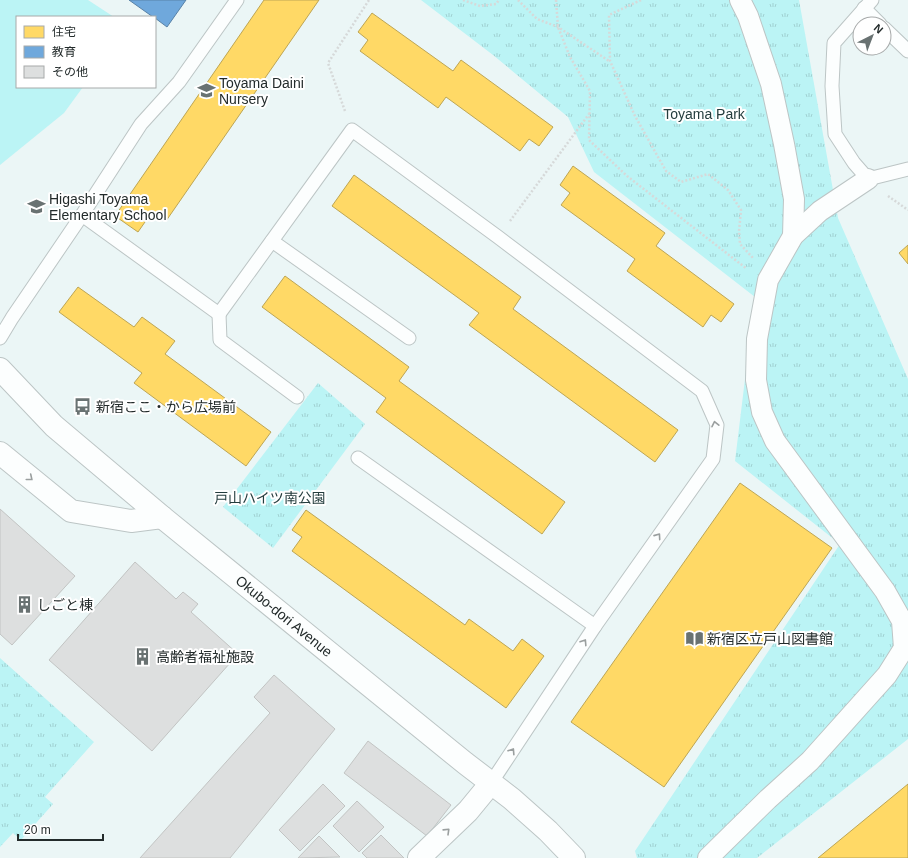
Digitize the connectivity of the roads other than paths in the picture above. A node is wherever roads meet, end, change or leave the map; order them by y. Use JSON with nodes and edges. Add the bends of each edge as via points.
{"nodes":[{"id":1,"x":237,"y":0,"type":"edge"},
{"id":2,"x":740,"y":0,"type":"edge"},
{"id":3,"x":868,"y":4,"type":"edge"},
{"id":4,"x":875,"y":16,"type":"edge"},
{"id":5,"x":892,"y":36,"type":"edge"},
{"id":6,"x":908,"y":51,"type":"edge"},
{"id":7,"x":908,"y":169,"type":"edge"},
{"id":8,"x":868,"y":179,"type":"junction"},
{"id":9,"x":82,"y":215,"type":"junction"},
{"id":10,"x":793,"y":236,"type":"junction"},
{"id":11,"x":272,"y":240,"type":"junction"},
{"id":12,"x":219,"y":314,"type":"junction"},
{"id":13,"x":0,"y":338,"type":"edge"},
{"id":14,"x":409,"y":338,"type":"dead end"},
{"id":15,"x":0,"y":369,"type":"edge"},
{"id":16,"x":297,"y":397,"type":"dead end"},
{"id":17,"x":0,"y":453,"type":"edge"},
{"id":18,"x":358,"y":458,"type":"dead end"},
{"id":19,"x":162,"y":517,"type":"junction"},
{"id":20,"x":595,"y":626,"type":"junction"},
{"id":21,"x":490,"y":783,"type":"junction"},
{"id":22,"x":419,"y":858,"type":"edge"},
{"id":23,"x":574,"y":858,"type":"edge"},
{"id":24,"x":708,"y":858,"type":"edge"}],
"edges":[{"from":1,"to":9,"type":"lane","via":[[179,82],[140,124]]},
{"from":2,"to":10,"type":"street","via":[[771,84],[794,199]]},
{"from":3,"to":4,"type":"lane"},
{"from":3,"to":8,"type":"lane","via":[[834,43],[832,86],[835,134]]},
{"from":5,"to":6,"type":"lane"},
{"from":7,"to":8,"type":"lane"},
{"from":8,"to":10,"type":"street","via":[[820,211]]},
{"from":9,"to":12,"type":"lane"},
{"from":9,"to":13,"type":"lane"},
{"from":10,"to":24,"type":"street","via":[[770,276],[757,339],[756,380],[762,412],[775,441],[884,591],[902,621],[904,648],[887,675],[810,761]]},
{"from":11,"to":12,"type":"lane"},
{"from":11,"to":14,"type":"lane"},
{"from":20,"to":11,"type":"lane","one_way":true,"via":[[713,459],[717,425],[702,391],[352,130]]},
{"from":12,"to":16,"type":"lane","via":[[220,340]]},
{"from":15,"to":19,"type":"main road","name":"Okubo-dori Avenue","via":[[54,426]]},
{"from":17,"to":19,"type":"main road","one_way":true,"via":[[71,511],[131,521]]},
{"from":18,"to":20,"type":"lane"},
{"from":19,"to":21,"type":"main road","name":"Okubo-dori Avenue"},
{"from":21,"to":20,"type":"lane","one_way":true},
{"from":22,"to":21,"type":"main road","one_way":true,"via":[[468,811]]},
{"from":21,"to":23,"type":"main road","name":"Okubo-dori Avenue","via":[[548,831]]}]}
